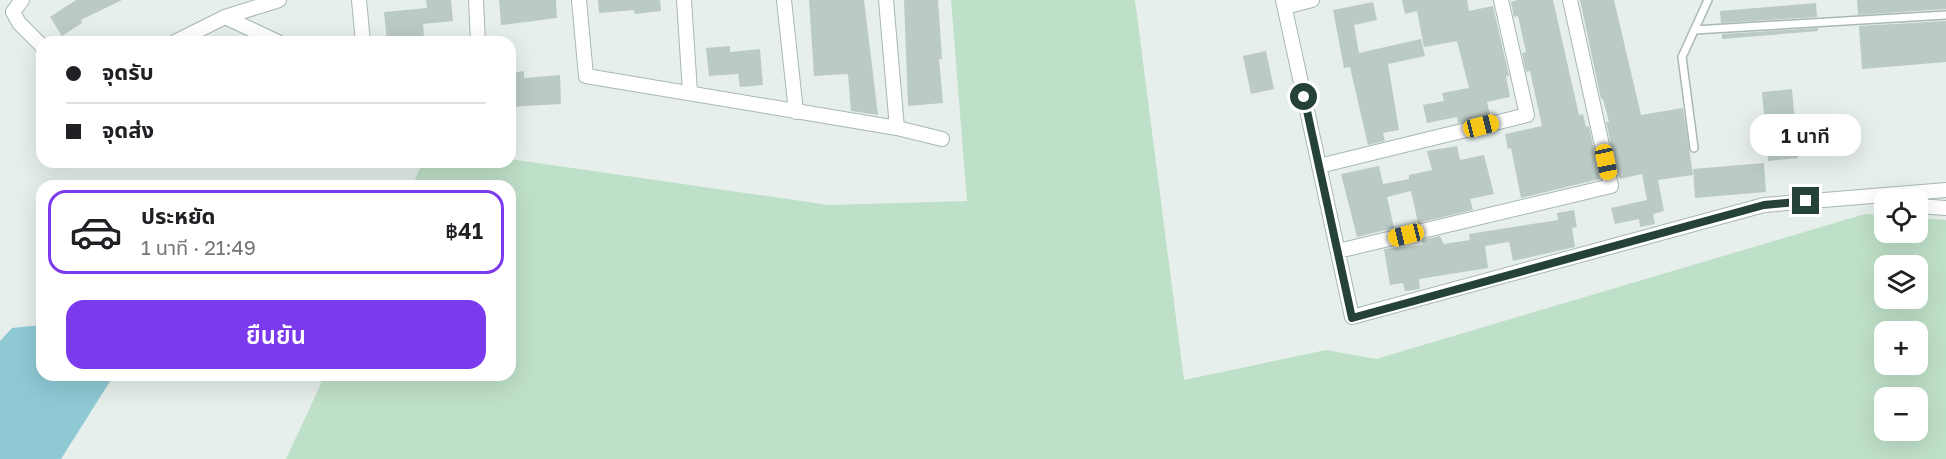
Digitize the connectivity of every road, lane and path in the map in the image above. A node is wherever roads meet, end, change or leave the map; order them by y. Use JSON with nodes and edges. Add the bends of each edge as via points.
{"nodes":[{"id":1,"x":21,"y":0,"type":"edge"},
{"id":2,"x":279,"y":0,"type":"edge"},
{"id":3,"x":359,"y":0,"type":"edge"},
{"id":4,"x":476,"y":0,"type":"edge"},
{"id":5,"x":579,"y":0,"type":"edge"},
{"id":6,"x":684,"y":0,"type":"edge"},
{"id":7,"x":784,"y":0,"type":"edge"},
{"id":8,"x":886,"y":0,"type":"edge"},
{"id":9,"x":1312,"y":0,"type":"edge"},
{"id":10,"x":1501,"y":0,"type":"edge"},
{"id":11,"x":1570,"y":0,"type":"edge"},
{"id":12,"x":1708,"y":0,"type":"edge"},
{"id":13,"x":1284,"y":3,"type":"edge"},
{"id":14,"x":1946,"y":15,"type":"edge"},
{"id":15,"x":225,"y":17,"type":"junction"},
{"id":16,"x":1694,"y":30,"type":"junction"},
{"id":17,"x":187,"y":36,"type":"edge"},
{"id":18,"x":265,"y":36,"type":"edge"},
{"id":19,"x":362,"y":36,"type":"edge"},
{"id":20,"x":478,"y":36,"type":"edge"},
{"id":21,"x":36,"y":40,"type":"edge"},
{"id":22,"x":690,"y":92,"type":"junction"},
{"id":23,"x":796,"y":112,"type":"junction"},
{"id":24,"x":897,"y":128,"type":"junction"},
{"id":25,"x":942,"y":139,"type":"dead end"},
{"id":26,"x":1694,"y":148,"type":"dead end"},
{"id":27,"x":1319,"y":166,"type":"junction"},
{"id":28,"x":1946,"y":190,"type":"edge"},
{"id":29,"x":1869,"y":196,"type":"junction"},
{"id":30,"x":1874,"y":197,"type":"edge"},
{"id":31,"x":1928,"y":207,"type":"edge"},
{"id":32,"x":1946,"y":208,"type":"edge"},
{"id":33,"x":1338,"y":251,"type":"junction"}],
"edges":[{"from":1,"to":21,"type":"street","via":[[13,12]]},
{"from":2,"to":15,"type":"street"},
{"from":3,"to":19,"type":"street"},
{"from":4,"to":20,"type":"street"},
{"from":5,"to":22,"type":"street","via":[[586,76]]},
{"from":6,"to":22,"type":"street"},
{"from":7,"to":23,"type":"street"},
{"from":8,"to":24,"type":"street"},
{"from":9,"to":13,"type":"street"},
{"from":10,"to":27,"type":"street","via":[[1527,115]]},
{"from":11,"to":33,"type":"street","via":[[1611,186]]},
{"from":12,"to":16,"type":"lane"},
{"from":13,"to":27,"type":"street"},
{"from":14,"to":16,"type":"lane"},
{"from":15,"to":17,"type":"street"},
{"from":15,"to":18,"type":"street"},
{"from":16,"to":26,"type":"lane","via":[[1682,57]]},
{"from":22,"to":23,"type":"street"},
{"from":23,"to":24,"type":"street"},
{"from":24,"to":25,"type":"street"},
{"from":27,"to":33,"type":"street"},
{"from":28,"to":29,"type":"street"},
{"from":29,"to":30,"type":"street"},
{"from":29,"to":33,"type":"street","via":[[1764,205],[1352,318]]},
{"from":31,"to":32,"type":"street"}]}
